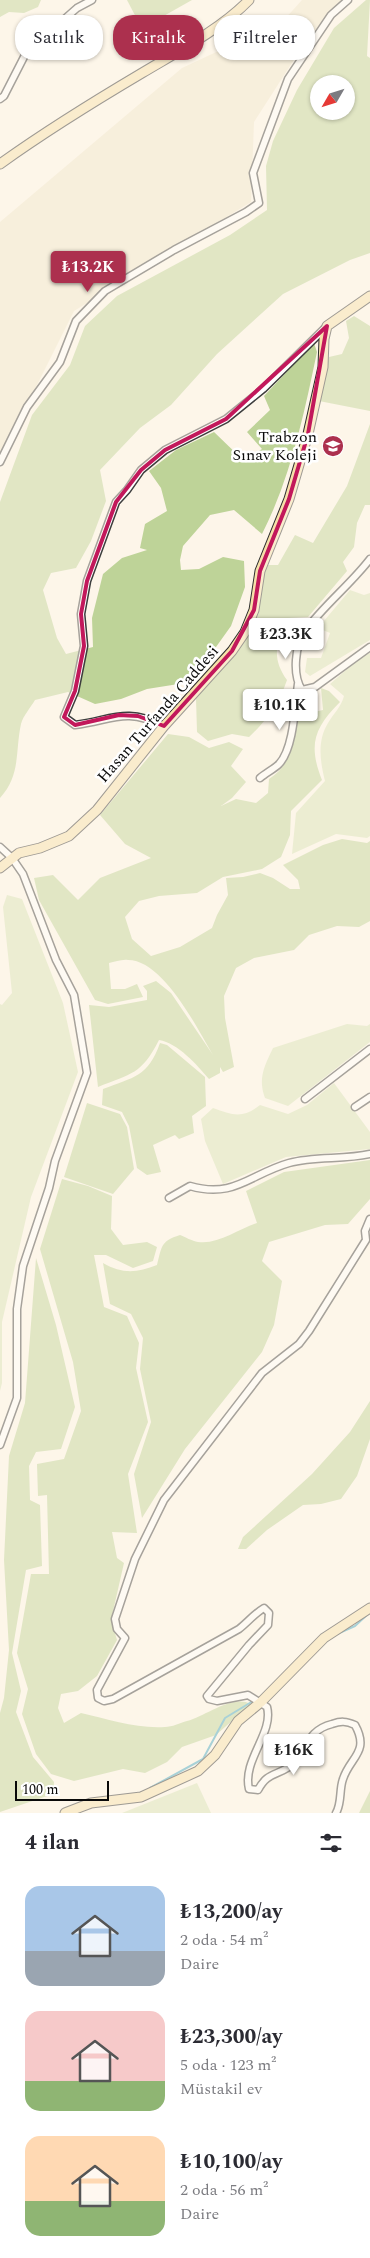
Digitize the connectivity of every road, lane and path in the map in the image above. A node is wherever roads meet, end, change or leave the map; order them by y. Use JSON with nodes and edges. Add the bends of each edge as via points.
{"nodes":[{"id":1,"x":92,"y":0,"type":"edge"},
{"id":2,"x":249,"y":0,"type":"edge"},
{"id":3,"x":348,"y":0,"type":"edge"},
{"id":4,"x":0,"y":98,"type":"edge"},
{"id":5,"x":0,"y":164,"type":"edge"},
{"id":6,"x":370,"y":296,"type":"edge"},
{"id":7,"x":327,"y":326,"type":"junction"},
{"id":8,"x":0,"y":462,"type":"edge"},
{"id":9,"x":370,"y":559,"type":"edge"},
{"id":10,"x":370,"y":648,"type":"edge"},
{"id":11,"x":298,"y":684,"type":"junction"},
{"id":12,"x":164,"y":726,"type":"junction"},
{"id":13,"x":260,"y":778,"type":"dead end"},
{"id":14,"x":0,"y":846,"type":"edge"},
{"id":15,"x":12,"y":858,"type":"junction"},
{"id":16,"x":0,"y":868,"type":"edge"},
{"id":17,"x":370,"y":1049,"type":"edge"},
{"id":18,"x":370,"y":1096,"type":"edge"},
{"id":19,"x":305,"y":1099,"type":"dead end"},
{"id":20,"x":355,"y":1107,"type":"dead end"},
{"id":21,"x":370,"y":1154,"type":"edge"},
{"id":22,"x":168,"y":1198,"type":"dead end"},
{"id":23,"x":370,"y":1219,"type":"edge"},
{"id":24,"x":366,"y":1240,"type":"junction"},
{"id":25,"x":370,"y":1249,"type":"edge"},
{"id":26,"x":0,"y":1445,"type":"edge"},
{"id":27,"x":370,"y":1608,"type":"edge"},
{"id":28,"x":261,"y":1702,"type":"junction"},
{"id":29,"x":65,"y":1813,"type":"edge"},
{"id":30,"x":336,"y":1813,"type":"edge"}],
"edges":[{"from":1,"to":4,"type":"street","via":[[77,8],[26,54]]},
{"from":2,"to":5,"type":"street","via":[[240,10],[184,47],[63,120]]},
{"from":3,"to":8,"type":"street","via":[[331,15],[288,79],[253,173],[259,203],[105,291],[76,321],[60,362],[27,407]]},
{"from":6,"to":7,"type":"street"},
{"from":7,"to":12,"type":"street","name":"Hasan Turfanda Caddesi","via":[[323,367],[308,434],[289,499],[260,571],[254,610],[232,651]]},
{"from":7,"to":12,"type":"street","via":[[263,389],[226,419],[164,450],[141,470],[116,502],[87,580],[81,614],[84,646],[75,691],[64,717],[75,725],[118,715],[138,716]]},
{"from":9,"to":11,"type":"street","via":[[305,632],[297,659]]},
{"from":10,"to":11,"type":"street","via":[[316,687],[302,690]]},
{"from":11,"to":13,"type":"street","via":[[285,754],[280,763]]},
{"from":12,"to":15,"type":"street","name":"Hasan Turfanda Caddesi","via":[[97,810],[69,836]]},
{"from":14,"to":15,"type":"street"},
{"from":15,"to":16,"type":"street","name":"Hasan Turfanda Caddesi"},
{"from":15,"to":26,"type":"street","via":[[23,874],[56,960],[74,995],[87,1073],[54,1161],[49,1188],[23,1266],[18,1309],[16,1398]]},
{"from":17,"to":19,"type":"street"},
{"from":18,"to":20,"type":"street"},
{"from":21,"to":22,"type":"street","via":[[290,1163],[224,1191],[190,1186]]},
{"from":23,"to":24,"type":"street","via":[[365,1231]]},
{"from":24,"to":25,"type":"street"},
{"from":24,"to":28,"type":"street","via":[[310,1331],[299,1344],[262,1373],[164,1500],[135,1559],[114,1619],[125,1638],[97,1690],[98,1698],[112,1700],[239,1629],[264,1608],[269,1613],[268,1625],[207,1696],[216,1701],[248,1695]]},
{"from":27,"to":28,"type":"street","via":[[324,1638]]},
{"from":28,"to":29,"type":"street","via":[[238,1721],[215,1756],[198,1771],[140,1797],[91,1803]]},
{"from":28,"to":30,"type":"street","via":[[268,1707],[269,1715],[246,1779],[249,1789],[258,1790],[267,1776],[288,1767],[301,1754],[314,1732],[327,1725],[348,1722],[360,1732],[361,1751],[345,1773]]}]}
